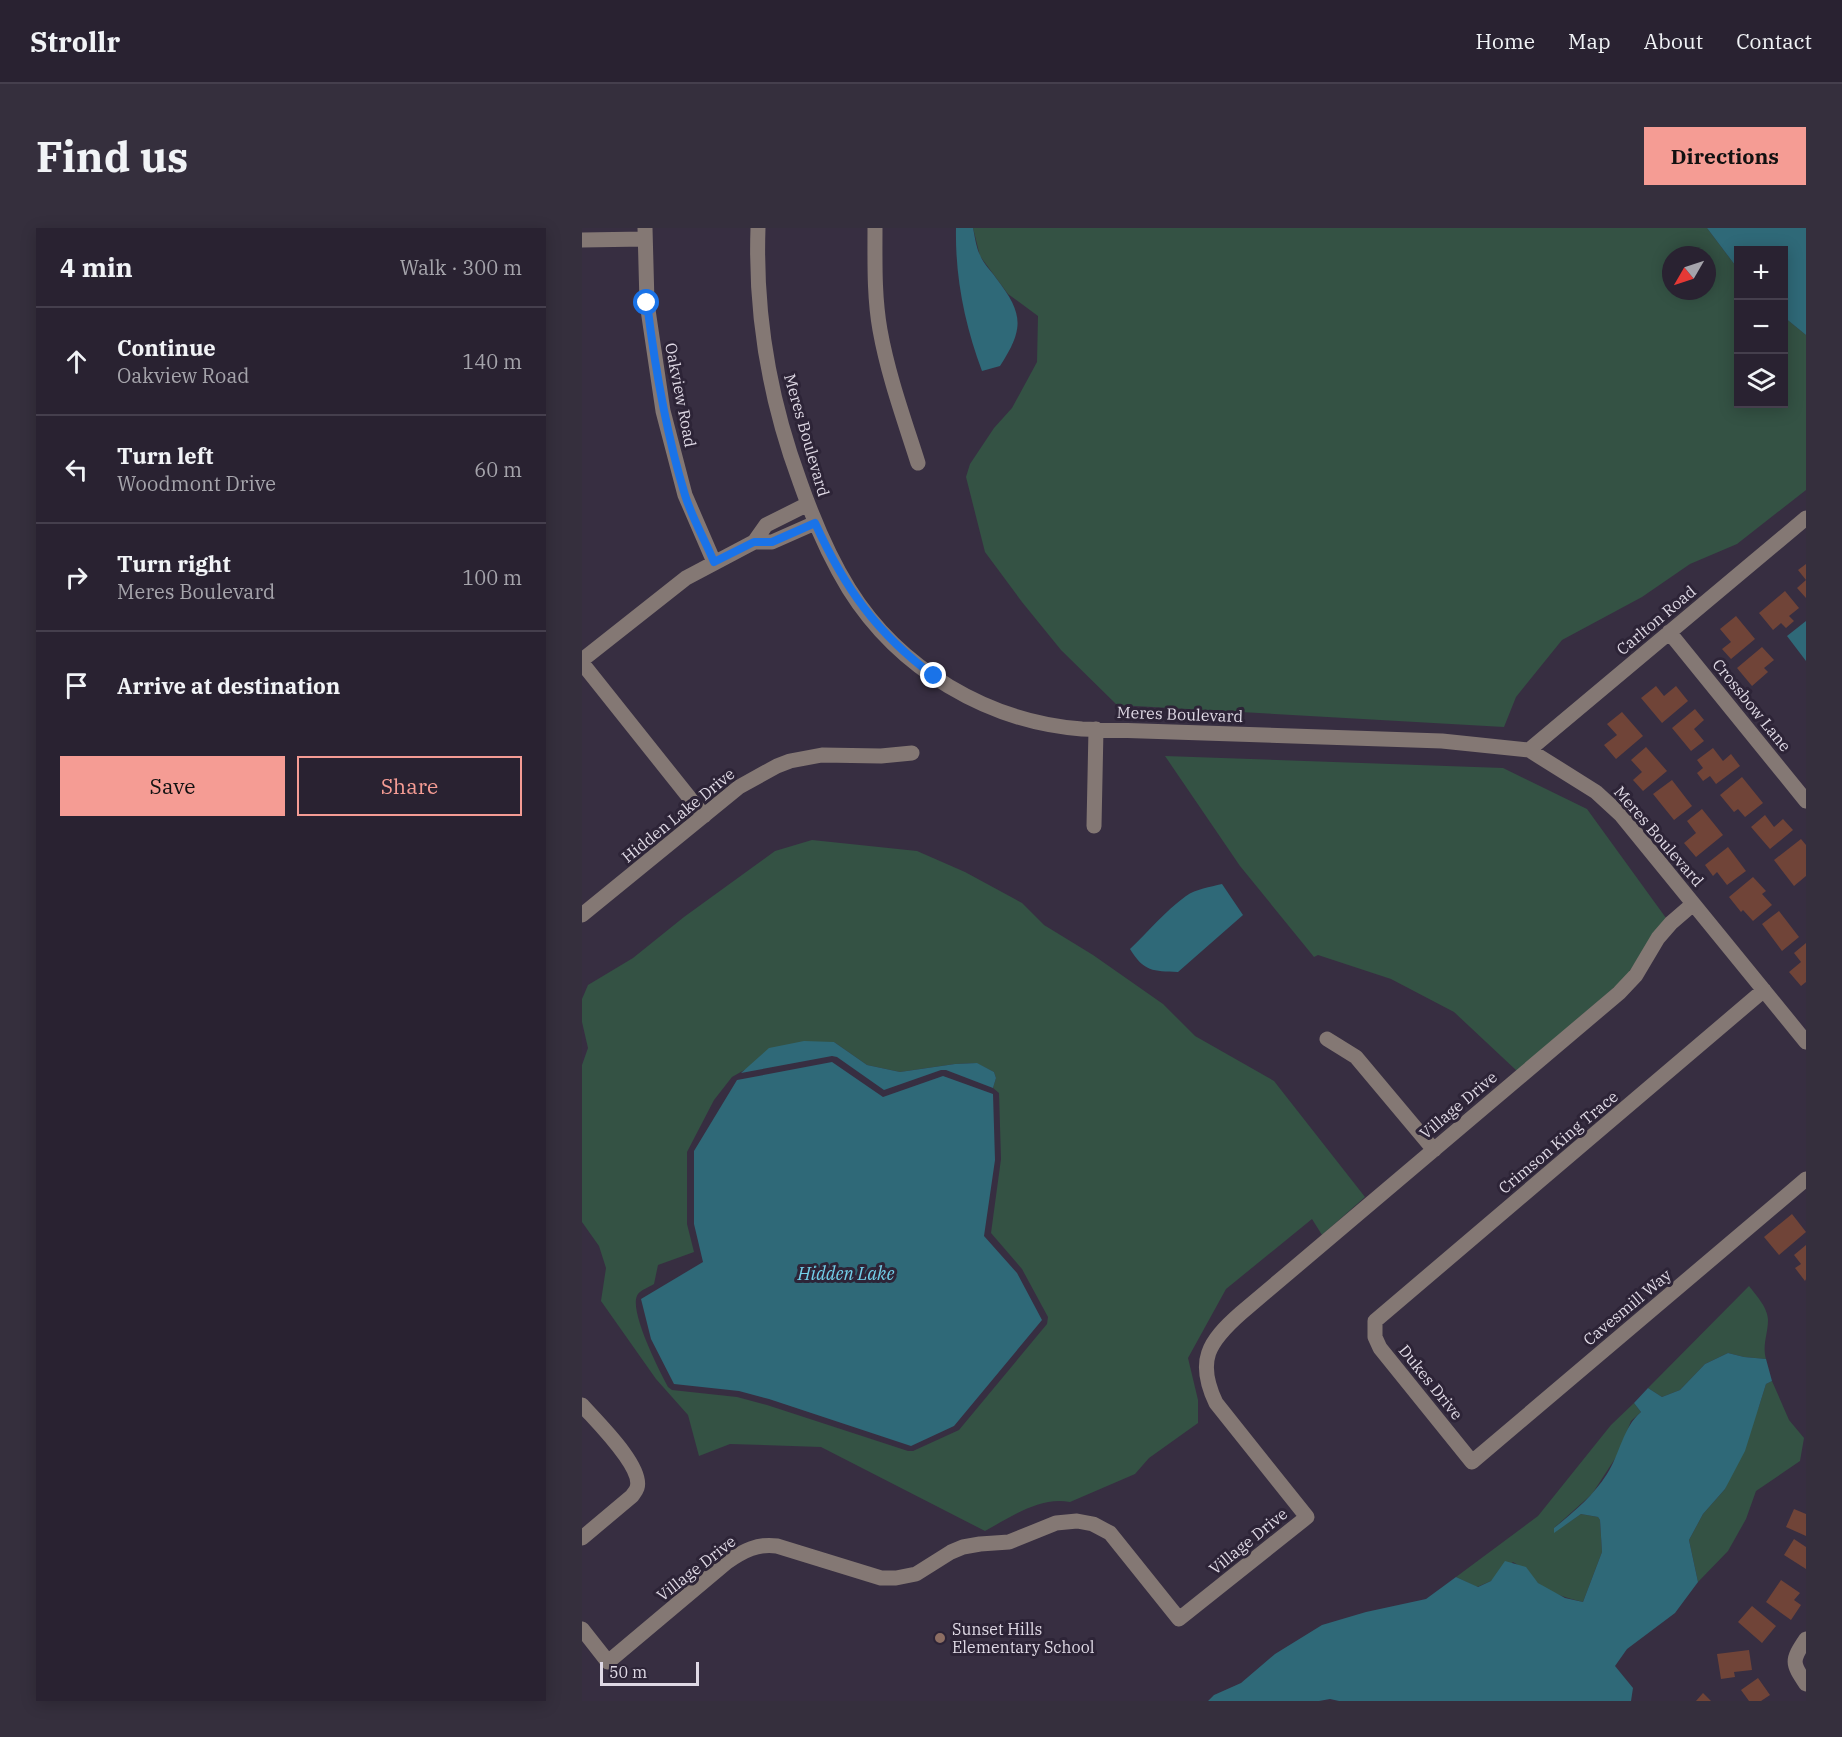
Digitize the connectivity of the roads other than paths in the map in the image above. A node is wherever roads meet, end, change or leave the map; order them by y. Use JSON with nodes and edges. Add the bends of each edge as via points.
{"nodes":[{"id":1,"x":758,"y":228,"type":"edge"},
{"id":2,"x":875,"y":228,"type":"edge"},
{"id":3,"x":645,"y":233,"type":"edge"},
{"id":4,"x":582,"y":240,"type":"edge"},
{"id":5,"x":918,"y":463,"type":"dead end"},
{"id":6,"x":808,"y":504,"type":"junction"},
{"id":7,"x":1806,"y":518,"type":"edge"},
{"id":8,"x":815,"y":523,"type":"junction"},
{"id":9,"x":754,"y":542,"type":"junction"},
{"id":10,"x":714,"y":562,"type":"junction"},
{"id":11,"x":1669,"y":632,"type":"junction"},
{"id":12,"x":582,"y":662,"type":"edge"},
{"id":13,"x":1096,"y":729,"type":"junction"},
{"id":14,"x":1529,"y":750,"type":"junction"},
{"id":15,"x":912,"y":753,"type":"dead end"},
{"id":16,"x":1806,"y":801,"type":"edge"},
{"id":17,"x":704,"y":816,"type":"junction"},
{"id":18,"x":1094,"y":825,"type":"dead end"},
{"id":19,"x":1693,"y":904,"type":"junction"},
{"id":20,"x":582,"y":915,"type":"edge"},
{"id":21,"x":1764,"y":990,"type":"junction"},
{"id":22,"x":1327,"y":1039,"type":"dead end"},
{"id":23,"x":1806,"y":1042,"type":"edge"},
{"id":24,"x":1434,"y":1149,"type":"junction"},
{"id":25,"x":1806,"y":1179,"type":"edge"},
{"id":26,"x":1375,"y":1321,"type":"joint"},
{"id":27,"x":582,"y":1405,"type":"edge"},
{"id":28,"x":1472,"y":1462,"type":"joint"},
{"id":29,"x":582,"y":1538,"type":"edge"},
{"id":30,"x":582,"y":1629,"type":"edge"},
{"id":31,"x":1806,"y":1639,"type":"edge"},
{"id":32,"x":1806,"y":1684,"type":"edge"}],
"edges":[{"from":1,"to":6,"type":"street","name":"Meres Boulevard","via":[[758,279],[771,377],[789,453]]},
{"from":2,"to":5,"type":"street","via":[[879,328],[889,374]]},
{"from":3,"to":4,"type":"street"},
{"from":3,"to":10,"type":"street","name":"Oakview Road","via":[[647,303],[663,411],[685,495]]},
{"from":6,"to":8,"type":"street","name":"Meres Boulevard"},
{"from":6,"to":9,"type":"street","via":[[766,525]]},
{"from":7,"to":11,"type":"street","name":"Carlton Road"},
{"from":8,"to":9,"type":"street","via":[[772,542]]},
{"from":8,"to":13,"type":"street","name":"Meres Boulevard","via":[[864,609],[900,649],[934,676],[970,698],[1023,719]]},
{"from":9,"to":10,"type":"street"},
{"from":10,"to":12,"type":"street","via":[[676,585]]},
{"from":11,"to":14,"type":"street","name":"Carlton Road"},
{"from":11,"to":16,"type":"street","name":"Crossbow Lane"},
{"from":12,"to":17,"type":"street"},
{"from":13,"to":14,"type":"street","name":"Meres Boulevard","via":[[1443,741]]},
{"from":13,"to":18,"type":"street"},
{"from":14,"to":19,"type":"street","name":"Meres Boulevard","via":[[1612,806]]},
{"from":15,"to":17,"type":"street","name":"Hidden Lake Drive","via":[[822,755],[789,761],[757,776]]},
{"from":17,"to":20,"type":"street","name":"Hidden Lake Drive"},
{"from":19,"to":21,"type":"street","name":"Meres Boulevard"},
{"from":19,"to":24,"type":"street","name":"Village Drive","via":[[1671,922],[1636,975],[1619,993]]},
{"from":21,"to":23,"type":"street","name":"Meres Boulevard"},
{"from":21,"to":26,"type":"street","name":"Crimson King Trace"},
{"from":22,"to":24,"type":"street","via":[[1356,1057]]},
{"from":24,"to":30,"type":"street","name":"Village Drive","via":[[1241,1313],[1213,1343],[1205,1362],[1208,1385],[1216,1403],[1307,1517],[1179,1619],[1110,1533],[1093,1524],[1069,1520],[1009,1542],[963,1547],[916,1574],[896,1578],[881,1578],[777,1546],[761,1546],[727,1562],[608,1662]]},
{"from":25,"to":28,"type":"street","name":"Cavesmill Way"},
{"from":26,"to":28,"type":"street","name":"Dukes Drive","via":[[1377,1342]]},
{"from":27,"to":29,"type":"street","via":[[632,1464],[638,1480],[632,1496]]},
{"from":31,"to":32,"type":"street","via":[[1794,1663]]}]}
